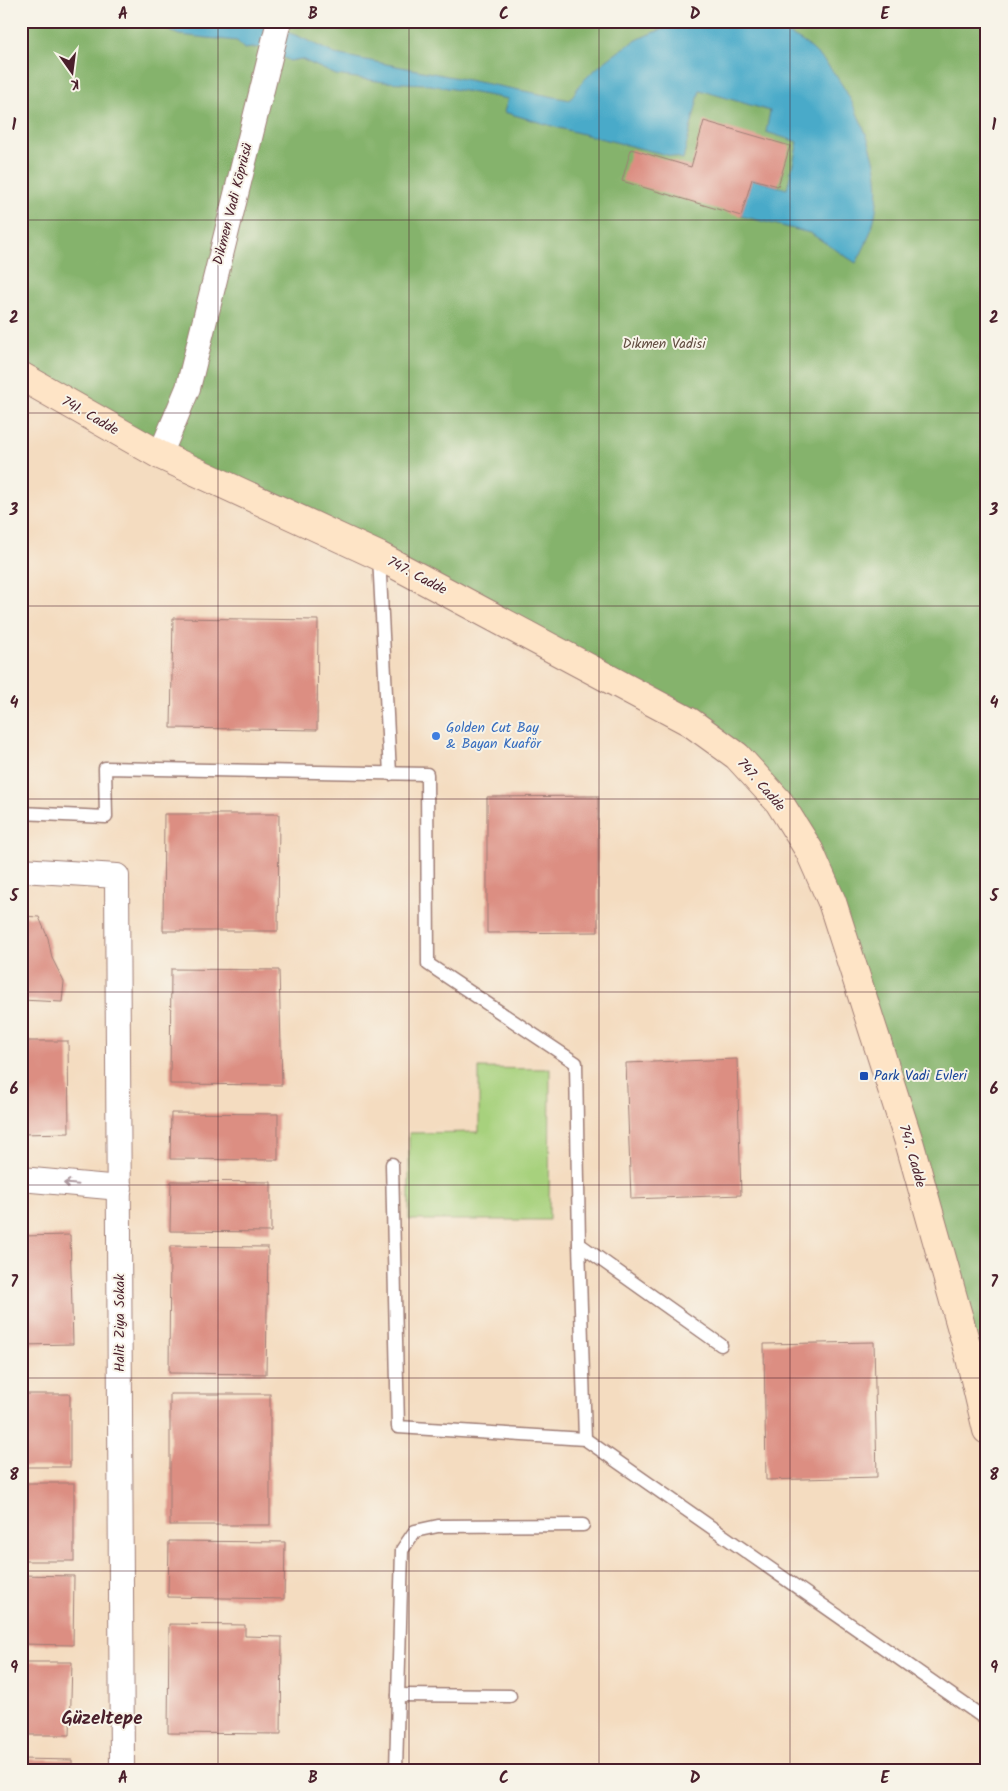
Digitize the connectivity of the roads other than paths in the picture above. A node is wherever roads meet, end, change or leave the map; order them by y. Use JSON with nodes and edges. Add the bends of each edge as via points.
{"nodes":[{"id":1,"x":279,"y":21,"type":"edge"},
{"id":2,"x":21,"y":376,"type":"edge"},
{"id":3,"x":160,"y":455,"type":"junction"},
{"id":4,"x":379,"y":556,"type":"junction"},
{"id":5,"x":390,"y":774,"type":"junction"},
{"id":6,"x":21,"y":813,"type":"edge"},
{"id":7,"x":21,"y":870,"type":"edge"},
{"id":8,"x":392,"y":1164,"type":"dead end"},
{"id":9,"x":21,"y":1179,"type":"edge"},
{"id":10,"x":120,"y":1188,"type":"junction"},
{"id":11,"x":579,"y":1244,"type":"junction"},
{"id":12,"x":721,"y":1346,"type":"dead end"},
{"id":13,"x":987,"y":1430,"type":"edge"},
{"id":14,"x":585,"y":1439,"type":"junction"},
{"id":15,"x":582,"y":1525,"type":"dead end"},
{"id":16,"x":398,"y":1695,"type":"junction"},
{"id":17,"x":510,"y":1696,"type":"dead end"},
{"id":18,"x":987,"y":1720,"type":"edge"},
{"id":19,"x":122,"y":1770,"type":"edge"},
{"id":20,"x":396,"y":1770,"type":"edge"}],
"edges":[{"from":1,"to":3,"type":"street","name":"Dikmen Vadi Köprüsü","via":[[188,388]]},
{"from":2,"to":3,"type":"street","name":"741. Cadde"},
{"from":3,"to":4,"type":"street","name":"747. Cadde"},
{"from":4,"to":5,"type":"lane"},
{"from":4,"to":13,"type":"street","name":"747. Cadde","via":[[690,722],[737,756],[779,802],[809,850],[832,902],[910,1145]]},
{"from":5,"to":6,"type":"lane","via":[[105,768],[106,817]]},
{"from":5,"to":11,"type":"lane","via":[[427,774],[428,964],[576,1063]]},
{"from":7,"to":10,"type":"street","name":"Halit Ziya Sokak","via":[[117,876]]},
{"from":8,"to":14,"type":"lane","via":[[398,1427]]},
{"from":10,"to":9,"type":"street","one_way":true},
{"from":10,"to":19,"type":"street","name":"Halit Ziya Sokak"},
{"from":11,"to":12,"type":"lane"},
{"from":11,"to":14,"type":"lane"},
{"from":14,"to":18,"type":"lane"},
{"from":15,"to":16,"type":"lane","via":[[438,1526],[415,1531],[402,1550]]},
{"from":16,"to":17,"type":"lane"},
{"from":16,"to":20,"type":"lane"}]}
